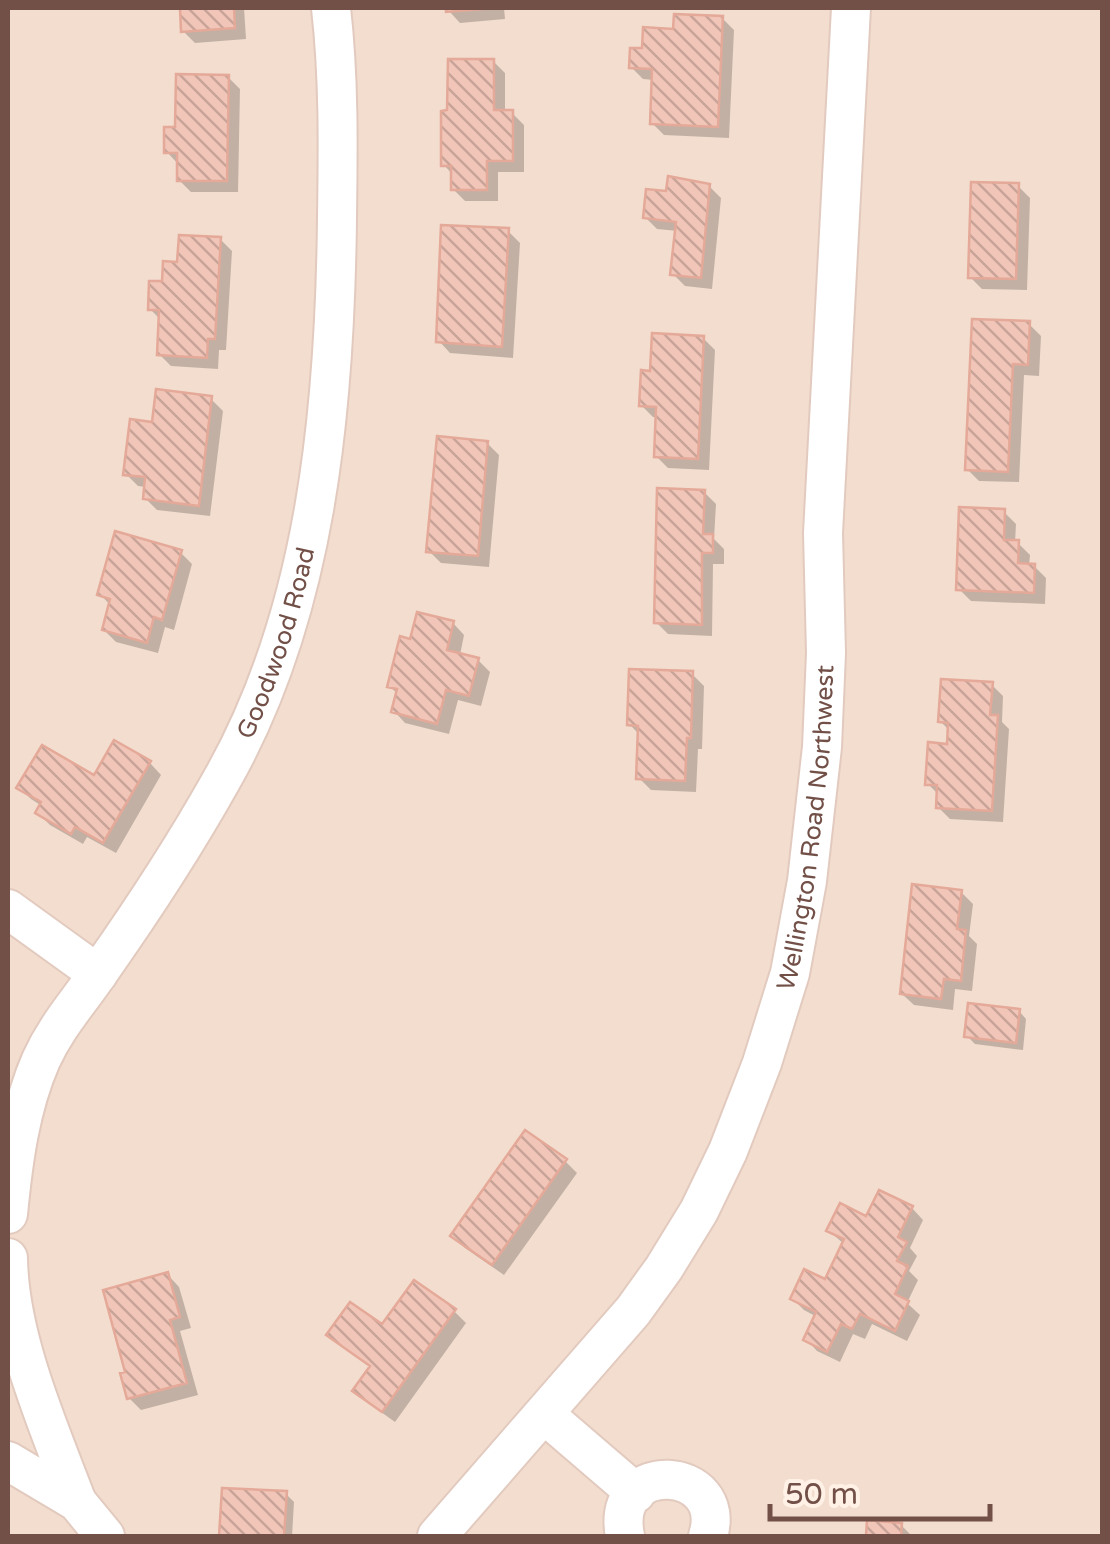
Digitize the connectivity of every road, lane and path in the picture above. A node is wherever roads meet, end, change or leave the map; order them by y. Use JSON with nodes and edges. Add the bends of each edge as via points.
{"nodes":[{"id":1,"x":331,"y":8,"type":"edge"},
{"id":2,"x":851,"y":8,"type":"edge"},
{"id":3,"x":8,"y":910,"type":"edge"},
{"id":4,"x":98,"y":974,"type":"junction"},
{"id":5,"x":8,"y":1214,"type":"edge"},
{"id":6,"x":8,"y":1258,"type":"edge"},
{"id":7,"x":544,"y":1414,"type":"junction"},
{"id":8,"x":8,"y":1461,"type":"edge"},
{"id":9,"x":636,"y":1492,"type":"junction"},
{"id":10,"x":77,"y":1502,"type":"junction"},
{"id":11,"x":105,"y":1536,"type":"edge"},
{"id":12,"x":437,"y":1536,"type":"edge"},
{"id":13,"x":625,"y":1536,"type":"edge"},
{"id":14,"x":708,"y":1536,"type":"edge"}],
"edges":[{"from":1,"to":4,"type":"street","name":"Goodwood Road","via":[[339,125],[335,298],[330,394],[306,553],[280,643],[223,778]]},
{"from":2,"to":7,"type":"street","name":"Wellington Road Northwest","via":[[824,533],[822,747],[790,973],[728,1151],[699,1211],[633,1311]]},
{"from":3,"to":4,"type":"street"},
{"from":4,"to":5,"type":"street","name":"Goodwood Road","via":[[56,1028],[40,1064],[23,1115]]},
{"from":6,"to":10,"type":"street","via":[[17,1328]]},
{"from":7,"to":9,"type":"street"},
{"from":7,"to":12,"type":"street","name":"Wellington Road Northwest"},
{"from":8,"to":10,"type":"street"},
{"from":9,"to":13,"type":"street","via":[[625,1510]]},
{"from":9,"to":14,"type":"street","via":[[668,1478],[695,1488],[710,1513]]},
{"from":10,"to":11,"type":"street"}]}
